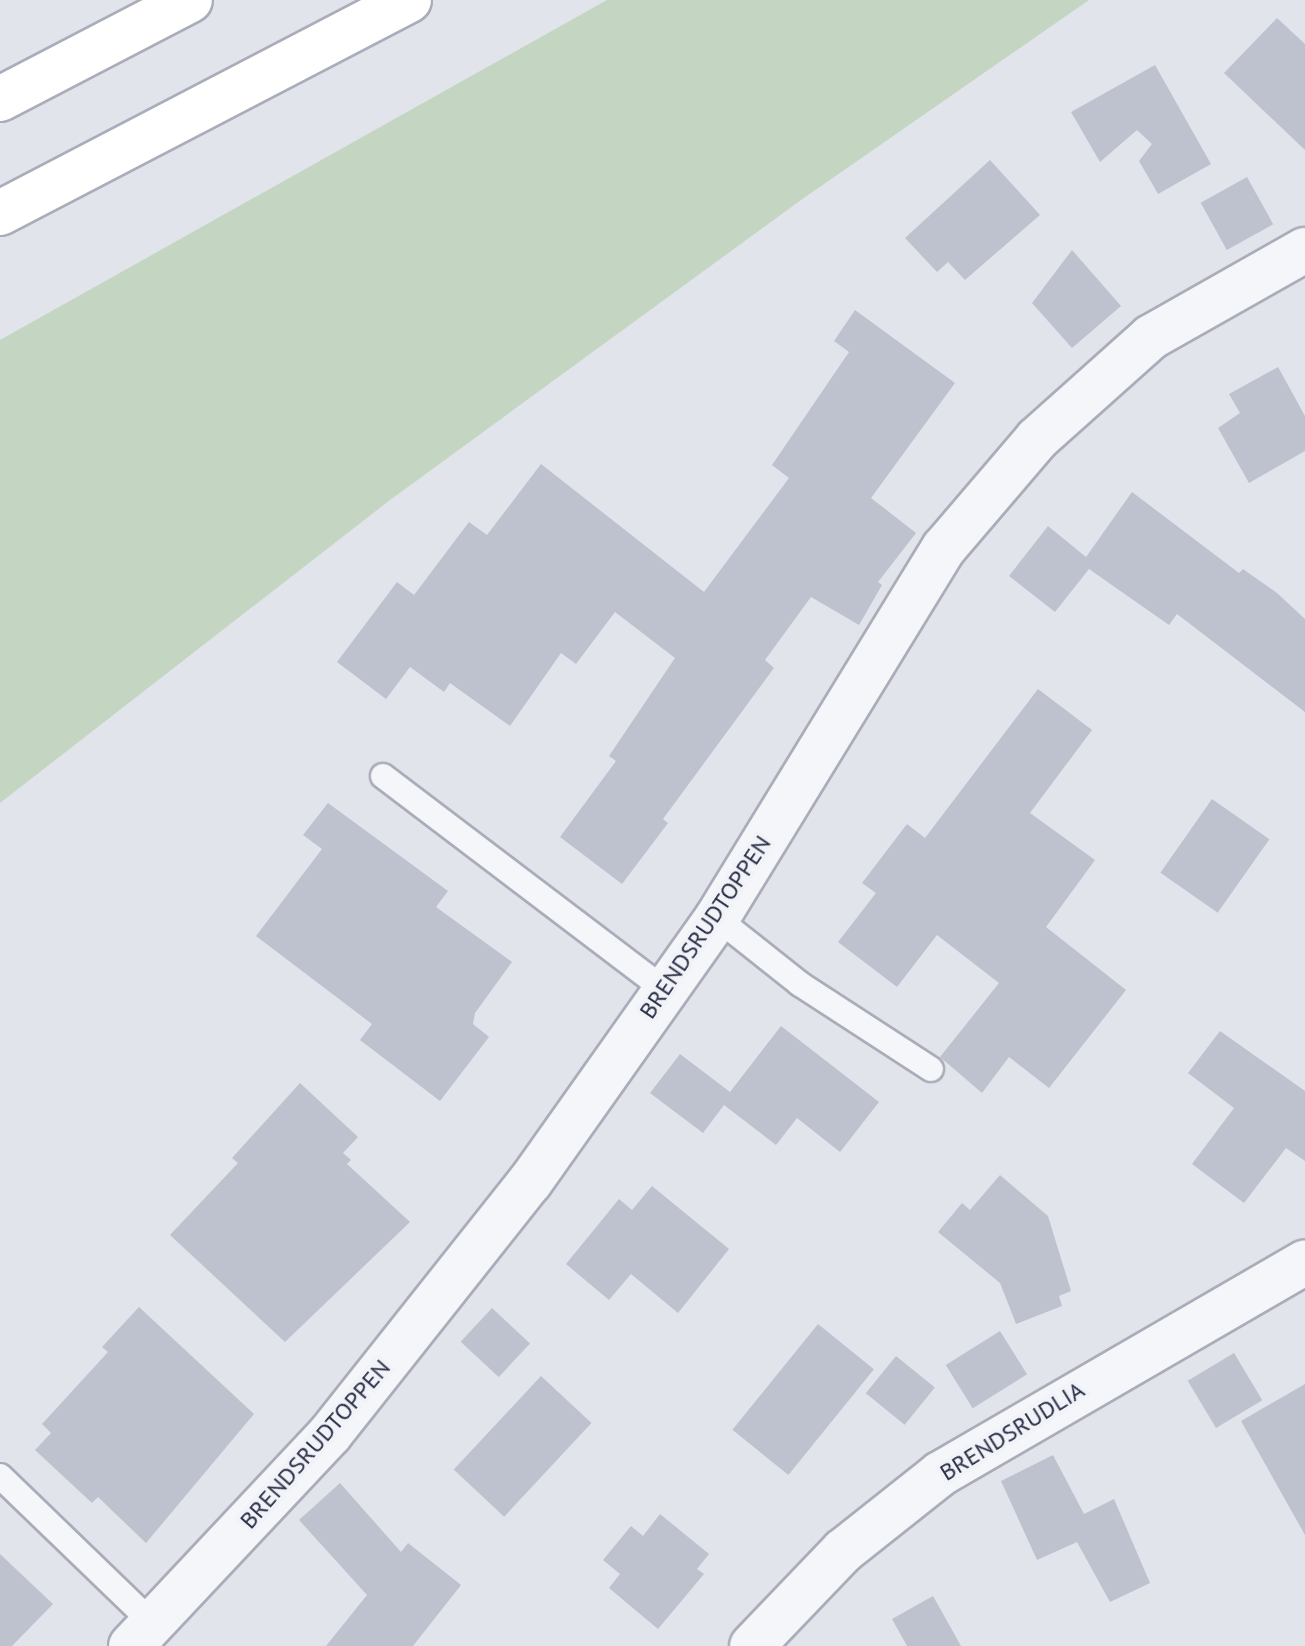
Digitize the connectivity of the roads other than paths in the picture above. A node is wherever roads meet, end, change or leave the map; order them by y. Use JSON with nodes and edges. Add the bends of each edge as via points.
{"nodes":[{"id":1,"x":190,"y":0,"type":"edge"},
{"id":2,"x":409,"y":0,"type":"edge"},
{"id":3,"x":0,"y":99,"type":"edge"},
{"id":4,"x":0,"y":213,"type":"edge"},
{"id":5,"x":1305,"y":250,"type":"edge"},
{"id":6,"x":383,"y":776,"type":"dead end"},
{"id":7,"x":717,"y":918,"type":"junction"},
{"id":8,"x":664,"y":989,"type":"junction"},
{"id":9,"x":931,"y":1069,"type":"dead end"},
{"id":10,"x":1305,"y":1262,"type":"edge"},
{"id":11,"x":0,"y":1476,"type":"edge"},
{"id":12,"x":142,"y":1635,"type":"edge"},
{"id":13,"x":752,"y":1646,"type":"edge"}],
"edges":[{"from":1,"to":3,"type":"highway"},
{"from":2,"to":4,"type":"highway"},
{"from":5,"to":7,"type":"street","name":"BRENDSRUDTOPPEN","via":[[1151,337],[1037,439],[944,548]]},
{"from":6,"to":8,"type":"lane"},
{"from":7,"to":8,"type":"street","name":"BRENDSRUDTOPPEN"},
{"from":7,"to":9,"type":"lane","via":[[800,984]]},
{"from":8,"to":12,"type":"street","name":"BRENDSRUDTOPPEN","via":[[530,1182],[330,1434]]},
{"from":10,"to":13,"type":"street","name":"BRENDSRUDLIA","via":[[940,1474],[843,1551]]},
{"from":11,"to":12,"type":"lane"}]}
